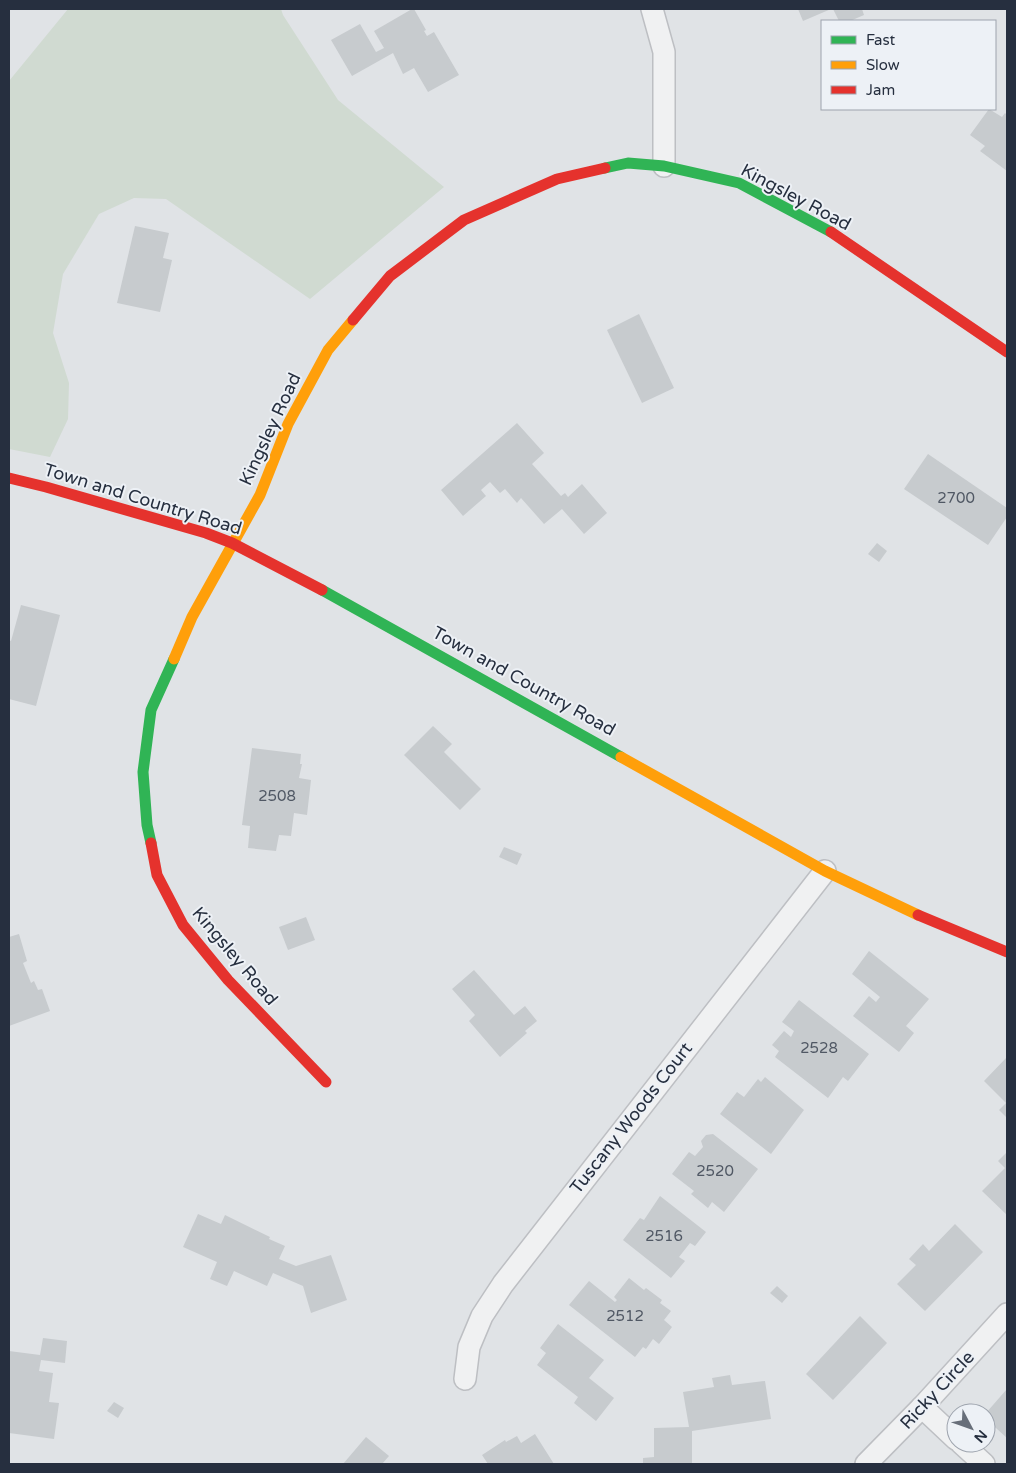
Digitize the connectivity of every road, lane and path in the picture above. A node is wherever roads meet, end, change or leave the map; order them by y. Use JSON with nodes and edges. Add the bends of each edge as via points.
{"nodes":[{"id":1,"x":652,"y":9,"type":"edge"},
{"id":2,"x":664,"y":166,"type":"junction"},
{"id":3,"x":1007,"y":352,"type":"edge"},
{"id":4,"x":9,"y":478,"type":"edge"},
{"id":5,"x":232,"y":543,"type":"junction"},
{"id":6,"x":825,"y":870,"type":"junction"},
{"id":7,"x":1007,"y":952,"type":"edge"},
{"id":8,"x":326,"y":1082,"type":"dead end"},
{"id":9,"x":1007,"y":1314,"type":"edge"},
{"id":10,"x":464,"y":1379,"type":"dead end"},
{"id":11,"x":922,"y":1407,"type":"junction"},
{"id":12,"x":946,"y":1430,"type":"edge"},
{"id":13,"x":972,"y":1453,"type":"edge"},
{"id":14,"x":866,"y":1464,"type":"edge"},
{"id":15,"x":984,"y":1464,"type":"edge"}],
"edges":[{"from":1,"to":2,"type":"street","via":[[664,52]]},
{"from":2,"to":3,"type":"street","name":"Kingsley Road","via":[[739,183],[824,228]]},
{"from":2,"to":5,"type":"street","name":"Kingsley Road","via":[[628,163],[557,179],[464,220],[390,276],[328,350],[288,424],[260,495]]},
{"from":4,"to":5,"type":"street","name":"Town and Country Road","via":[[46,486]]},
{"from":5,"to":6,"type":"street","name":"Town and Country Road","via":[[362,610]]},
{"from":5,"to":8,"type":"street","name":"Kingsley Road","via":[[192,616],[151,710],[143,772],[147,825],[157,875],[183,925],[228,980]]},
{"from":6,"to":7,"type":"street","name":"Town and Country Road","via":[[900,908]]},
{"from":6,"to":10,"type":"street","name":"Tuscany Woods Court","via":[[503,1284],[482,1316],[469,1346]]},
{"from":9,"to":11,"type":"street","name":"Ricky Circle"},
{"from":11,"to":12,"type":"street"},
{"from":11,"to":14,"type":"street","name":"Ricky Circle"},
{"from":13,"to":15,"type":"street"}]}
